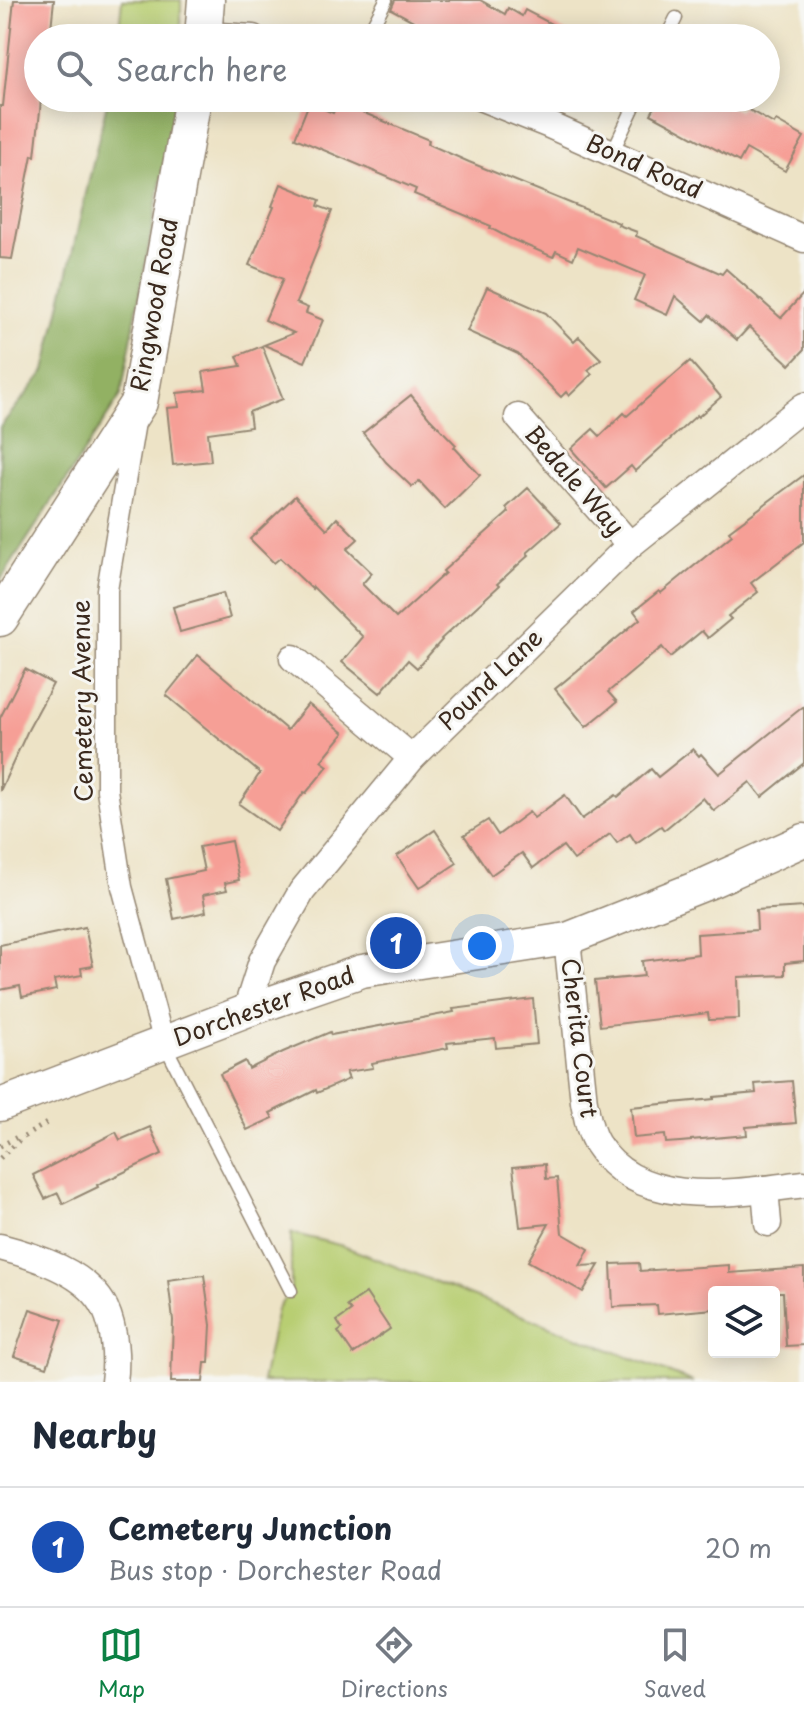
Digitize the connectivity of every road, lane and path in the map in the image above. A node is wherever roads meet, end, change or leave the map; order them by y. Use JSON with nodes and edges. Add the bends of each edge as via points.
{"nodes":[{"id":1,"x":386,"y":0,"type":"edge"},
{"id":2,"x":676,"y":18,"type":"dead end"},
{"id":3,"x":373,"y":24,"type":"edge"},
{"id":4,"x":673,"y":24,"type":"edge"},
{"id":5,"x":191,"y":112,"type":"edge"},
{"id":6,"x":515,"y":112,"type":"edge"},
{"id":7,"x":631,"y":112,"type":"edge"},
{"id":8,"x":612,"y":153,"type":"junction"},
{"id":9,"x":804,"y":239,"type":"edge"},
{"id":10,"x":139,"y":402,"type":"junction"},
{"id":11,"x":804,"y":406,"type":"edge"},
{"id":12,"x":518,"y":417,"type":"dead end"},
{"id":13,"x":630,"y":545,"type":"junction"},
{"id":14,"x":0,"y":618,"type":"edge"},
{"id":15,"x":293,"y":658,"type":"dead end"},
{"id":16,"x":412,"y":758,"type":"junction"},
{"id":17,"x":804,"y":840,"type":"edge"},
{"id":18,"x":567,"y":939,"type":"junction"},
{"id":19,"x":246,"y":1011,"type":"junction"},
{"id":20,"x":164,"y":1043,"type":"junction"},
{"id":21,"x":0,"y":1105,"type":"edge"},
{"id":22,"x":21,"y":1135,"type":"dead end"},
{"id":23,"x":0,"y":1146,"type":"edge"},
{"id":24,"x":804,"y":1184,"type":"edge"},
{"id":25,"x":765,"y":1189,"type":"junction"},
{"id":26,"x":768,"y":1223,"type":"dead end"},
{"id":27,"x":0,"y":1247,"type":"edge"},
{"id":28,"x":291,"y":1291,"type":"dead end"},
{"id":29,"x":114,"y":1382,"type":"edge"}],
"edges":[{"from":1,"to":3,"type":"lane"},
{"from":2,"to":4,"type":"lane"},
{"from":5,"to":10,"type":"main road","name":"Ringwood Road"},
{"from":6,"to":8,"type":"street","name":"Bond Road"},
{"from":7,"to":8,"type":"lane"},
{"from":8,"to":9,"type":"street","name":"Bond Road"},
{"from":10,"to":14,"type":"main road","name":"Ringwood Road"},
{"from":10,"to":20,"type":"street","name":"Cemetery Avenue","via":[[107,590],[107,790],[122,887]]},
{"from":11,"to":13,"type":"street","name":"Pound Lane"},
{"from":12,"to":13,"type":"street","name":"Bedale Way"},
{"from":13,"to":16,"type":"street","name":"Pound Lane"},
{"from":15,"to":16,"type":"street"},
{"from":16,"to":19,"type":"street","name":"Pound Lane","via":[[302,891],[262,961]]},
{"from":17,"to":18,"type":"street","name":"Dorchester Road"},
{"from":18,"to":19,"type":"street","name":"Dorchester Road","via":[[362,971]]},
{"from":18,"to":25,"type":"street","name":"Cherita Court","via":[[584,1102],[596,1143],[628,1173],[672,1191]]},
{"from":19,"to":20,"type":"street","name":"Dorchester Road"},
{"from":20,"to":21,"type":"street","name":"Dorchester Road"},
{"from":20,"to":28,"type":"lane"},
{"from":22,"to":23,"type":"path"},
{"from":24,"to":25,"type":"street","name":"Cherita Court"},
{"from":25,"to":26,"type":"street"},
{"from":27,"to":29,"type":"street","via":[[34,1256],[89,1287],[109,1323]]}]}
